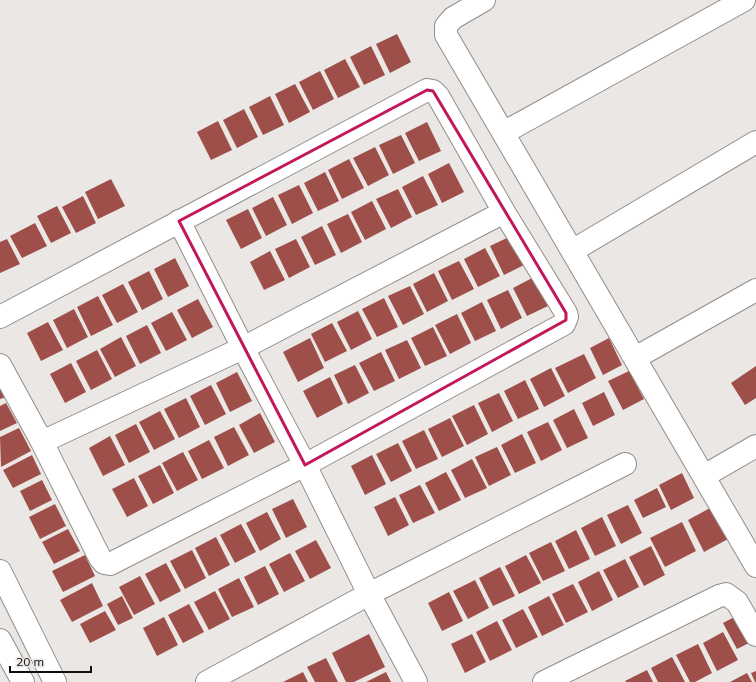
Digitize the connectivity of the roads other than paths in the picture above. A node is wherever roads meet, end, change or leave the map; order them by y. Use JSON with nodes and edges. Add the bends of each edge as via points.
{"nodes":[{"id":1,"x":484,"y":0,"type":"edge"},
{"id":2,"x":744,"y":0,"type":"edge"},
{"id":3,"x":752,"y":0,"type":"edge"},
{"id":4,"x":756,"y":7,"type":"edge"},
{"id":5,"x":503,"y":133,"type":"junction"},
{"id":6,"x":756,"y":142,"type":"edge"},
{"id":7,"x":504,"y":212,"type":"junction"},
{"id":8,"x":179,"y":221,"type":"junction"},
{"id":9,"x":572,"y":251,"type":"junction"},
{"id":10,"x":756,"y":290,"type":"edge"},
{"id":11,"x":0,"y":318,"type":"edge"},
{"id":12,"x":243,"y":348,"type":"junction"},
{"id":13,"x":635,"y":358,"type":"junction"},
{"id":14,"x":0,"y":365,"type":"edge"},
{"id":15,"x":42,"y":442,"type":"junction"},
{"id":16,"x":756,"y":446,"type":"edge"},
{"id":17,"x":625,"y":464,"type":"dead end"},
{"id":18,"x":305,"y":465,"type":"junction"},
{"id":19,"x":704,"y":476,"type":"junction"},
{"id":20,"x":756,"y":566,"type":"edge"},
{"id":21,"x":0,"y":571,"type":"edge"},
{"id":22,"x":369,"y":594,"type":"junction"},
{"id":23,"x":756,"y":635,"type":"edge"},
{"id":24,"x":0,"y":640,"type":"edge"},
{"id":25,"x":23,"y":682,"type":"edge"},
{"id":26,"x":55,"y":682,"type":"edge"},
{"id":27,"x":207,"y":682,"type":"edge"},
{"id":28,"x":416,"y":682,"type":"edge"},
{"id":29,"x":544,"y":682,"type":"edge"}],
"edges":[{"from":1,"to":5,"type":"street","via":[[453,18],[446,26],[446,35]]},
{"from":2,"to":5,"type":"street"},
{"from":3,"to":4,"type":"street"},
{"from":5,"to":9,"type":"street"},
{"from":6,"to":9,"type":"street"},
{"from":7,"to":8,"type":"street","via":[[438,96],[427,90]]},
{"from":7,"to":12,"type":"street"},
{"from":7,"to":18,"type":"street","via":[[566,312],[564,324]]},
{"from":8,"to":11,"type":"street"},
{"from":8,"to":12,"type":"street"},
{"from":9,"to":13,"type":"street"},
{"from":10,"to":13,"type":"street"},
{"from":12,"to":15,"type":"street"},
{"from":12,"to":18,"type":"street"},
{"from":13,"to":19,"type":"street"},
{"from":14,"to":15,"type":"street"},
{"from":15,"to":18,"type":"street","via":[[100,558],[104,563],[110,564]]},
{"from":16,"to":19,"type":"street"},
{"from":17,"to":22,"type":"street"},
{"from":18,"to":22,"type":"street"},
{"from":19,"to":20,"type":"street"},
{"from":21,"to":26,"type":"street"},
{"from":22,"to":27,"type":"street"},
{"from":22,"to":28,"type":"street"},
{"from":23,"to":29,"type":"street","via":[[737,602],[726,594]]},
{"from":24,"to":25,"type":"street"}]}
